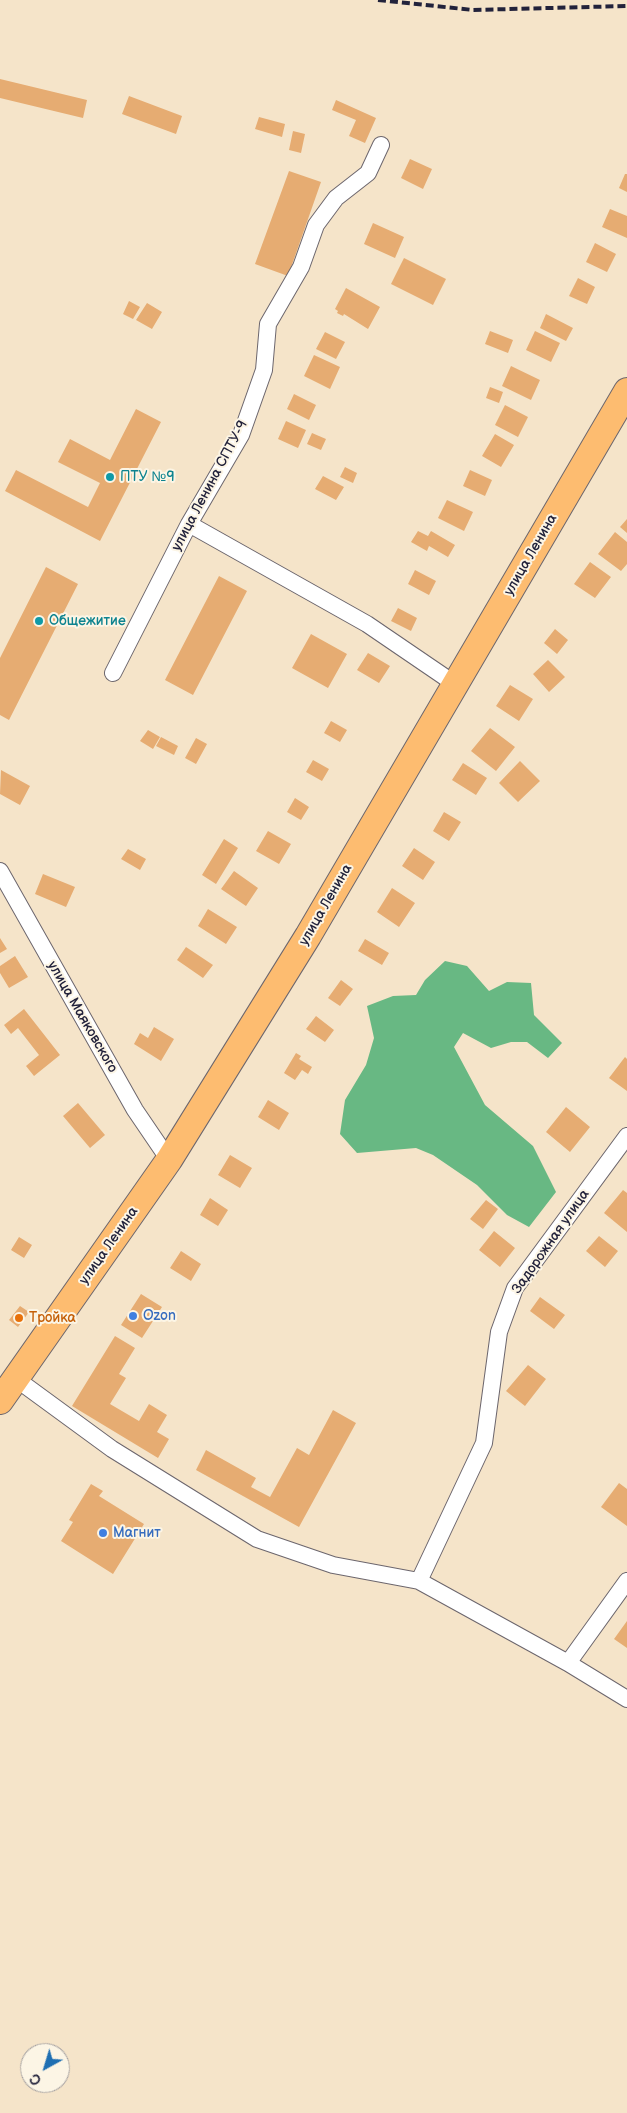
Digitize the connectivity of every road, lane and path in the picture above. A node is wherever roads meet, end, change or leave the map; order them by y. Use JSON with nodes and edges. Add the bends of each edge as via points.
{"nodes":[{"id":1,"x":381,"y":145,"type":"dead end"},
{"id":2,"x":627,"y":391,"type":"edge"},
{"id":3,"x":189,"y":524,"type":"junction"},
{"id":4,"x":113,"y":673,"type":"dead end"},
{"id":5,"x":455,"y":684,"type":"junction"},
{"id":6,"x":0,"y":872,"type":"edge"},
{"id":7,"x":627,"y":1136,"type":"edge"},
{"id":8,"x":169,"y":1160,"type":"junction"},
{"id":9,"x":15,"y":1378,"type":"junction"},
{"id":10,"x":0,"y":1401,"type":"edge"},
{"id":11,"x":627,"y":1581,"type":"edge"},
{"id":12,"x":418,"y":1582,"type":"junction"},
{"id":13,"x":568,"y":1663,"type":"junction"},
{"id":14,"x":627,"y":1699,"type":"edge"}],
"edges":[{"from":1,"to":3,"type":"street","name":"улица Ленина СПТУ-9","via":[[368,173],[336,198],[316,225],[301,267],[268,324],[264,370],[240,435]]},
{"from":2,"to":5,"type":"main road","name":"улица Ленина"},
{"from":3,"to":4,"type":"street","name":"улица Ленина СПТУ-9"},
{"from":3,"to":5,"type":"street","via":[[368,624]]},
{"from":5,"to":8,"type":"main road","name":"улица Ленина","via":[[308,936]]},
{"from":6,"to":8,"type":"street","name":"улица Маяковского","via":[[135,1110]]},
{"from":7,"to":12,"type":"street","name":"Задорожная улица","via":[[515,1288],[499,1332],[484,1443]]},
{"from":8,"to":9,"type":"main road","name":"улица Ленина"},
{"from":9,"to":10,"type":"main road","name":"улица Ленина"},
{"from":9,"to":12,"type":"street","via":[[112,1449],[256,1539],[333,1565]]},
{"from":11,"to":13,"type":"street"},
{"from":12,"to":13,"type":"street"},
{"from":13,"to":14,"type":"street"}]}
